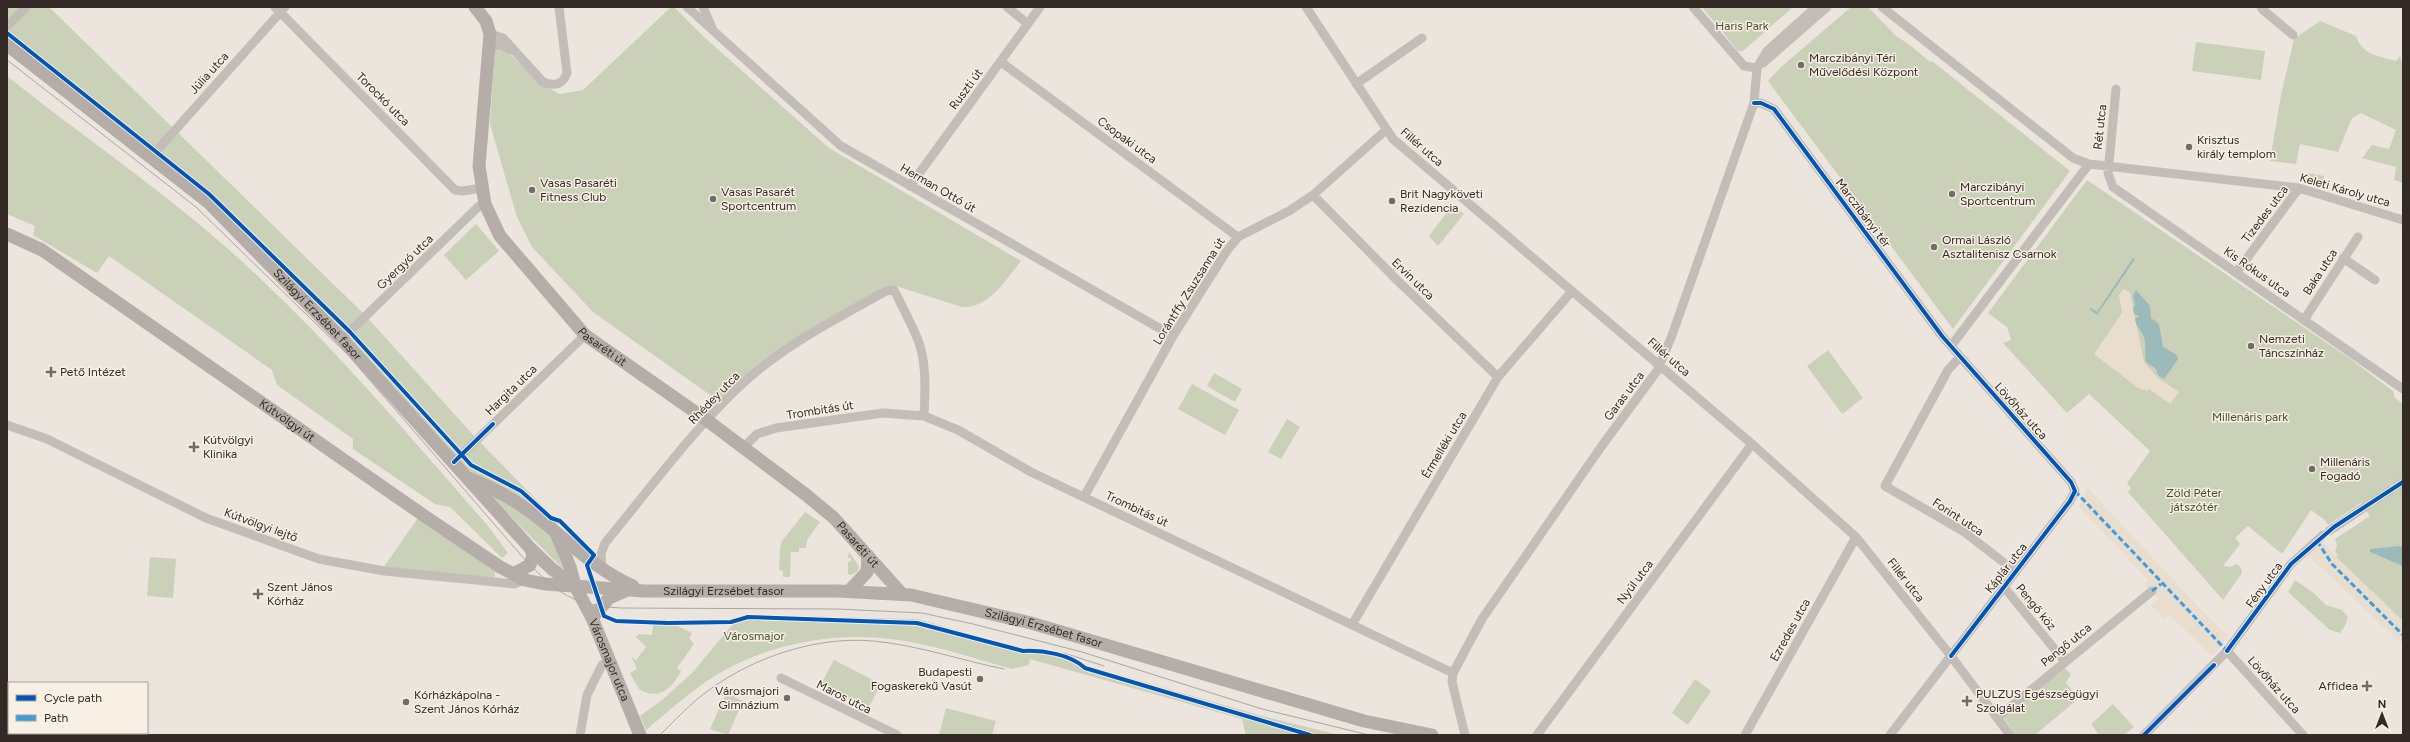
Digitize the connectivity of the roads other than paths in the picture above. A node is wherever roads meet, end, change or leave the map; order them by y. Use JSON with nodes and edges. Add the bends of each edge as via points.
{"nodes":[{"id":1,"x":26,"y":7,"type":"edge"},
{"id":2,"x":475,"y":7,"type":"edge"},
{"id":3,"x":559,"y":7,"type":"edge"},
{"id":4,"x":687,"y":7,"type":"edge"},
{"id":5,"x":703,"y":7,"type":"edge"},
{"id":6,"x":1007,"y":7,"type":"edge"},
{"id":7,"x":1040,"y":7,"type":"edge"},
{"id":8,"x":1306,"y":7,"type":"edge"},
{"id":9,"x":1693,"y":7,"type":"edge"},
{"id":10,"x":1816,"y":7,"type":"edge"},
{"id":11,"x":1827,"y":7,"type":"edge"},
{"id":12,"x":1882,"y":7,"type":"edge"},
{"id":13,"x":2261,"y":7,"type":"edge"},
{"id":14,"x":280,"y":9,"type":"edge"},
{"id":15,"x":1028,"y":24,"type":"junction"},
{"id":16,"x":7,"y":26,"type":"edge"},
{"id":17,"x":713,"y":31,"type":"junction"},
{"id":18,"x":2293,"y":35,"type":"dead end"},
{"id":19,"x":1422,"y":38,"type":"dead end"},
{"id":20,"x":490,"y":39,"type":"junction"},
{"id":21,"x":7,"y":45,"type":"edge"},
{"id":22,"x":1001,"y":62,"type":"junction"},
{"id":23,"x":1757,"y":68,"type":"junction"},
{"id":24,"x":1356,"y":84,"type":"junction"},
{"id":25,"x":2116,"y":90,"type":"dead end"},
{"id":26,"x":1754,"y":103,"type":"junction"},
{"id":27,"x":1386,"y":130,"type":"junction"},
{"id":28,"x":152,"y":156,"type":"junction"},
{"id":29,"x":2089,"y":164,"type":"junction"},
{"id":30,"x":2108,"y":168,"type":"junction"},
{"id":31,"x":910,"y":186,"type":"junction"},
{"id":32,"x":481,"y":188,"type":"junction"},
{"id":33,"x":2299,"y":188,"type":"junction"},
{"id":34,"x":1313,"y":195,"type":"junction"},
{"id":35,"x":485,"y":204,"type":"junction"},
{"id":36,"x":2403,"y":220,"type":"edge"},
{"id":37,"x":7,"y":234,"type":"edge"},
{"id":38,"x":1238,"y":237,"type":"junction"},
{"id":39,"x":2358,"y":237,"type":"dead end"},
{"id":40,"x":2343,"y":258,"type":"junction"},
{"id":41,"x":2236,"y":273,"type":"junction"},
{"id":42,"x":2375,"y":280,"type":"dead end"},
{"id":43,"x":1572,"y":291,"type":"junction"},
{"id":44,"x":2304,"y":320,"type":"junction"},
{"id":45,"x":585,"y":335,"type":"junction"},
{"id":46,"x":1173,"y":336,"type":"junction"},
{"id":47,"x":342,"y":339,"type":"junction"},
{"id":48,"x":1951,"y":346,"type":"junction"},
{"id":49,"x":1960,"y":357,"type":"junction"},
{"id":50,"x":1660,"y":365,"type":"junction"},
{"id":51,"x":1498,"y":377,"type":"junction"},
{"id":52,"x":2403,"y":389,"type":"edge"},
{"id":53,"x":924,"y":416,"type":"junction"},
{"id":54,"x":708,"y":421,"type":"junction"},
{"id":55,"x":7,"y":425,"type":"edge"},
{"id":56,"x":1752,"y":444,"type":"junction"},
{"id":57,"x":744,"y":447,"type":"junction"},
{"id":58,"x":454,"y":462,"type":"junction"},
{"id":59,"x":466,"y":476,"type":"junction"},
{"id":60,"x":2075,"y":491,"type":"joint"},
{"id":61,"x":1084,"y":497,"type":"junction"},
{"id":62,"x":2362,"y":509,"type":"tunnel mouth"},
{"id":63,"x":556,"y":533,"type":"junction"},
{"id":64,"x":1856,"y":536,"type":"junction"},
{"id":65,"x":531,"y":549,"type":"junction"},
{"id":66,"x":868,"y":556,"type":"junction"},
{"id":67,"x":602,"y":570,"type":"junction"},
{"id":68,"x":2016,"y":572,"type":"junction"},
{"id":69,"x":519,"y":577,"type":"junction"},
{"id":70,"x":575,"y":586,"type":"junction"},
{"id":71,"x":2004,"y":587,"type":"junction"},
{"id":72,"x":627,"y":590,"type":"junction"},
{"id":73,"x":644,"y":591,"type":"junction"},
{"id":74,"x":849,"y":591,"type":"junction"},
{"id":75,"x":2152,"y":591,"type":"dead end"},
{"id":76,"x":902,"y":594,"type":"junction"},
{"id":77,"x":592,"y":618,"type":"junction"},
{"id":78,"x":1353,"y":623,"type":"junction"},
{"id":79,"x":2227,"y":652,"type":"junction"},
{"id":80,"x":1951,"y":656,"type":"junction"},
{"id":81,"x":610,"y":662,"type":"junction"},
{"id":82,"x":2065,"y":662,"type":"junction"},
{"id":83,"x":1453,"y":673,"type":"junction"},
{"id":84,"x":782,"y":678,"type":"dead end"},
{"id":85,"x":1997,"y":718,"type":"junction"},
{"id":86,"x":636,"y":733,"type":"edge"},
{"id":87,"x":580,"y":735,"type":"edge"},
{"id":88,"x":897,"y":735,"type":"edge"},
{"id":89,"x":1432,"y":735,"type":"edge"},
{"id":90,"x":1465,"y":735,"type":"edge"},
{"id":91,"x":1537,"y":735,"type":"edge"},
{"id":92,"x":1745,"y":735,"type":"edge"},
{"id":93,"x":1890,"y":735,"type":"edge"},
{"id":94,"x":2010,"y":735,"type":"edge"},
{"id":95,"x":2144,"y":735,"type":"edge"},
{"id":96,"x":2304,"y":735,"type":"edge"}],
"edges":[{"from":1,"to":16,"type":"street"},
{"from":2,"to":20,"type":"main road","name":"Pasaréti út","via":[[486,21]]},
{"from":3,"to":20,"type":"street","via":[[567,72],[559,84],[550,85],[543,82],[503,38]]},
{"from":4,"to":17,"type":"street","name":"Herman Ottó út"},
{"from":5,"to":17,"type":"street","name":"Herman Ottó út"},
{"from":6,"to":15,"type":"street"},
{"from":7,"to":15,"type":"street","name":"Ruszti út"},
{"from":8,"to":24,"type":"street","name":"Fillér utca"},
{"from":9,"to":23,"type":"street","via":[[1744,66]]},
{"from":10,"to":23,"type":"street","via":[[1767,51]]},
{"from":11,"to":23,"type":"street"},
{"from":12,"to":29,"type":"street","via":[[2073,158]]},
{"from":13,"to":18,"type":"street"},
{"from":14,"to":28,"type":"street","name":"Júlia utca"},
{"from":14,"to":32,"type":"street","name":"Torockó utca","via":[[455,190]]},
{"from":15,"to":22,"type":"street","name":"Ruszti út"},
{"from":17,"to":31,"type":"street","name":"Herman Ottó út","via":[[841,146]]},
{"from":19,"to":24,"type":"street"},
{"from":20,"to":32,"type":"main road","name":"Pasaréti út","via":[[479,156]]},
{"from":21,"to":28,"type":"main road","name":"Szilágyi Erzsébet fasor"},
{"from":22,"to":31,"type":"street","name":"Ruszti út"},
{"from":22,"to":38,"type":"street","name":"Csopaki utca"},
{"from":23,"to":26,"type":"street"},
{"from":24,"to":27,"type":"street","name":"Fillér utca"},
{"from":25,"to":30,"type":"street","name":"Rét utca"},
{"from":26,"to":48,"type":"street","name":"Marczibányi tér","via":[[1774,109]]},
{"from":26,"to":50,"type":"street","name":"Garas utca","via":[[1672,338]]},
{"from":27,"to":34,"type":"street","name":"Lorántffy Zsuzsanna út"},
{"from":27,"to":43,"type":"street","name":"Fillér utca","via":[[1393,139]]},
{"from":28,"to":47,"type":"main road","name":"Szilágyi Erzsébet fasor","via":[[209,203]]},
{"from":29,"to":30,"type":"street","name":"Keleti Károly utca"},
{"from":29,"to":48,"type":"street"},
{"from":30,"to":33,"type":"street","name":"Keleti Károly utca"},
{"from":30,"to":41,"type":"street","name":"Kis Rókus utca","via":[[2113,187]]},
{"from":31,"to":46,"type":"street","name":"Herman Ottó út"},
{"from":32,"to":35,"type":"main road","name":"Pasaréti út"},
{"from":33,"to":36,"type":"street","name":"Keleti Károly utca"},
{"from":33,"to":41,"type":"street","name":"Tizedes utca"},
{"from":34,"to":38,"type":"street","name":"Lorántffy Zsuzsanna út","via":[[1289,211]]},
{"from":34,"to":51,"type":"street","name":"Ervin utca"},
{"from":35,"to":45,"type":"main road","name":"Pasaréti út","via":[[494,227],[503,240]]},
{"from":35,"to":47,"type":"street","name":"Gyergyó utca","via":[[475,210]]},
{"from":37,"to":69,"type":"main road","name":"Kútvölgyi út","via":[[42,250],[318,443]]},
{"from":38,"to":46,"type":"street","name":"Lorántffy Zsuzsanna út"},
{"from":39,"to":40,"type":"street","name":"Baka utca"},
{"from":40,"to":42,"type":"street"},
{"from":40,"to":44,"type":"street","name":"Baka utca"},
{"from":41,"to":44,"type":"street","name":"Kis Rókus utca"},
{"from":43,"to":50,"type":"street","name":"Fillér utca"},
{"from":43,"to":51,"type":"street","name":"Érmelléki utca"},
{"from":44,"to":52,"type":"street","name":"Kis Rókus utca"},
{"from":45,"to":54,"type":"main road","name":"Pasaréti út"},
{"from":45,"to":58,"type":"street","name":"Hargita utca"},
{"from":46,"to":61,"type":"street","name":"Lorántffy Zsuzsanna út"},
{"from":47,"to":58,"type":"main road","name":"Szilágyi Erzsébet fasor"},
{"from":48,"to":49,"type":"street","name":"Lövőház utca"},
{"from":49,"to":60,"type":"street","name":"Lövőház utca","via":[[2071,482]]},
{"from":49,"to":68,"type":"street","name":"Forint utca","via":[[1948,370],[1885,486],[1963,531]]},
{"from":50,"to":56,"type":"street","name":"Fillér utca"},
{"from":50,"to":83,"type":"street","name":"Garas utca","via":[[1482,619]]},
{"from":51,"to":78,"type":"street","name":"Érmelléki utca"},
{"from":53,"to":54,"type":"street","name":"Rhédey utca","via":[[925,385],[919,341],[894,290],[886,291],[800,340],[742,385]]},
{"from":53,"to":57,"type":"street","name":"Trombitás út","via":[[883,413],[776,428],[757,434]]},
{"from":53,"to":61,"type":"street","name":"Trombitás út","via":[[958,430],[1031,472]]},
{"from":54,"to":57,"type":"main road","name":"Pasaréti út"},
{"from":54,"to":67,"type":"street","name":"Rhédey utca","via":[[605,543],[601,554]]},
{"from":55,"to":69,"type":"street","name":"Kútvölgyi lejtő","via":[[48,439],[206,518],[332,563],[514,584]]},
{"from":56,"to":64,"type":"street","name":"Fillér utca"},
{"from":56,"to":91,"type":"street","name":"Nyúl utca"},
{"from":57,"to":66,"type":"main road","name":"Pasaréti út","via":[[834,518]]},
{"from":58,"to":59,"type":"main road","name":"Szilágyi Erzsébet fasor"},
{"from":59,"to":63,"type":"main road","name":"Szilágyi Erzsébet fasor","via":[[505,494]]},
{"from":59,"to":65,"type":"main road","name":"Szilágyi Erzsébet fasor"},
{"from":60,"to":68,"type":"street","name":"Káplár utca"},
{"from":61,"to":78,"type":"street","name":"Trombitás út"},
{"from":62,"to":79,"type":"street","name":"Fény utca","via":[[2326,533],[2291,564]]},
{"from":63,"to":67,"type":"main road","name":"Szilágyi Erzsébet fasor"},
{"from":63,"to":70,"type":"main road"},
{"from":64,"to":80,"type":"street","name":"Fillér utca"},
{"from":64,"to":92,"type":"street","name":"Ezredes utca"},
{"from":65,"to":69,"type":"main road","via":[[533,556],[530,565]]},
{"from":65,"to":70,"type":"main road","name":"Szilágyi Erzsébet fasor"},
{"from":66,"to":74,"type":"main road","via":[[867,572]]},
{"from":66,"to":76,"type":"main road","name":"Pasaréti út"},
{"from":67,"to":73,"type":"main road","name":"Szilágyi Erzsébet fasor"},
{"from":68,"to":71,"type":"street","name":"Káplár utca"},
{"from":69,"to":70,"type":"main road","name":"Kútvölgyi út","via":[[545,584]]},
{"from":70,"to":72,"type":"main road","name":"Szilágyi Erzsébet fasor"},
{"from":70,"to":77,"type":"main road","name":"Városmajor utca"},
{"from":71,"to":80,"type":"street","name":"Káplár utca"},
{"from":71,"to":82,"type":"street","name":"Pengő köz"},
{"from":72,"to":73,"type":"main road","name":"Szilágyi Erzsébet fasor"},
{"from":72,"to":77,"type":"main road","via":[[609,598]]},
{"from":73,"to":74,"type":"main road","name":"Szilágyi Erzsébet fasor"},
{"from":74,"to":76,"type":"main road","name":"Szilágyi Erzsébet fasor"},
{"from":75,"to":82,"type":"street","name":"Pengő utca"},
{"from":76,"to":89,"type":"main road","name":"Szilágyi Erzsébet fasor","via":[[1031,624],[1323,710]]},
{"from":77,"to":81,"type":"main road","name":"Városmajor utca"},
{"from":78,"to":83,"type":"street","name":"Trombitás út"},
{"from":79,"to":95,"type":"street","name":"Fény utca"},
{"from":79,"to":96,"type":"street","name":"Lövőház utca"},
{"from":80,"to":85,"type":"street","name":"Fillér utca"},
{"from":80,"to":93,"type":"street","name":"Káplár utca"},
{"from":81,"to":86,"type":"main road","name":"Városmajor utca"},
{"from":81,"to":87,"type":"street","via":[[602,665],[587,695]]},
{"from":82,"to":85,"type":"street","name":"Pengő utca"},
{"from":83,"to":90,"type":"street","via":[[1452,682]]},
{"from":84,"to":88,"type":"street","name":"Maros utca"},
{"from":85,"to":94,"type":"street","name":"Fillér utca"}]}
